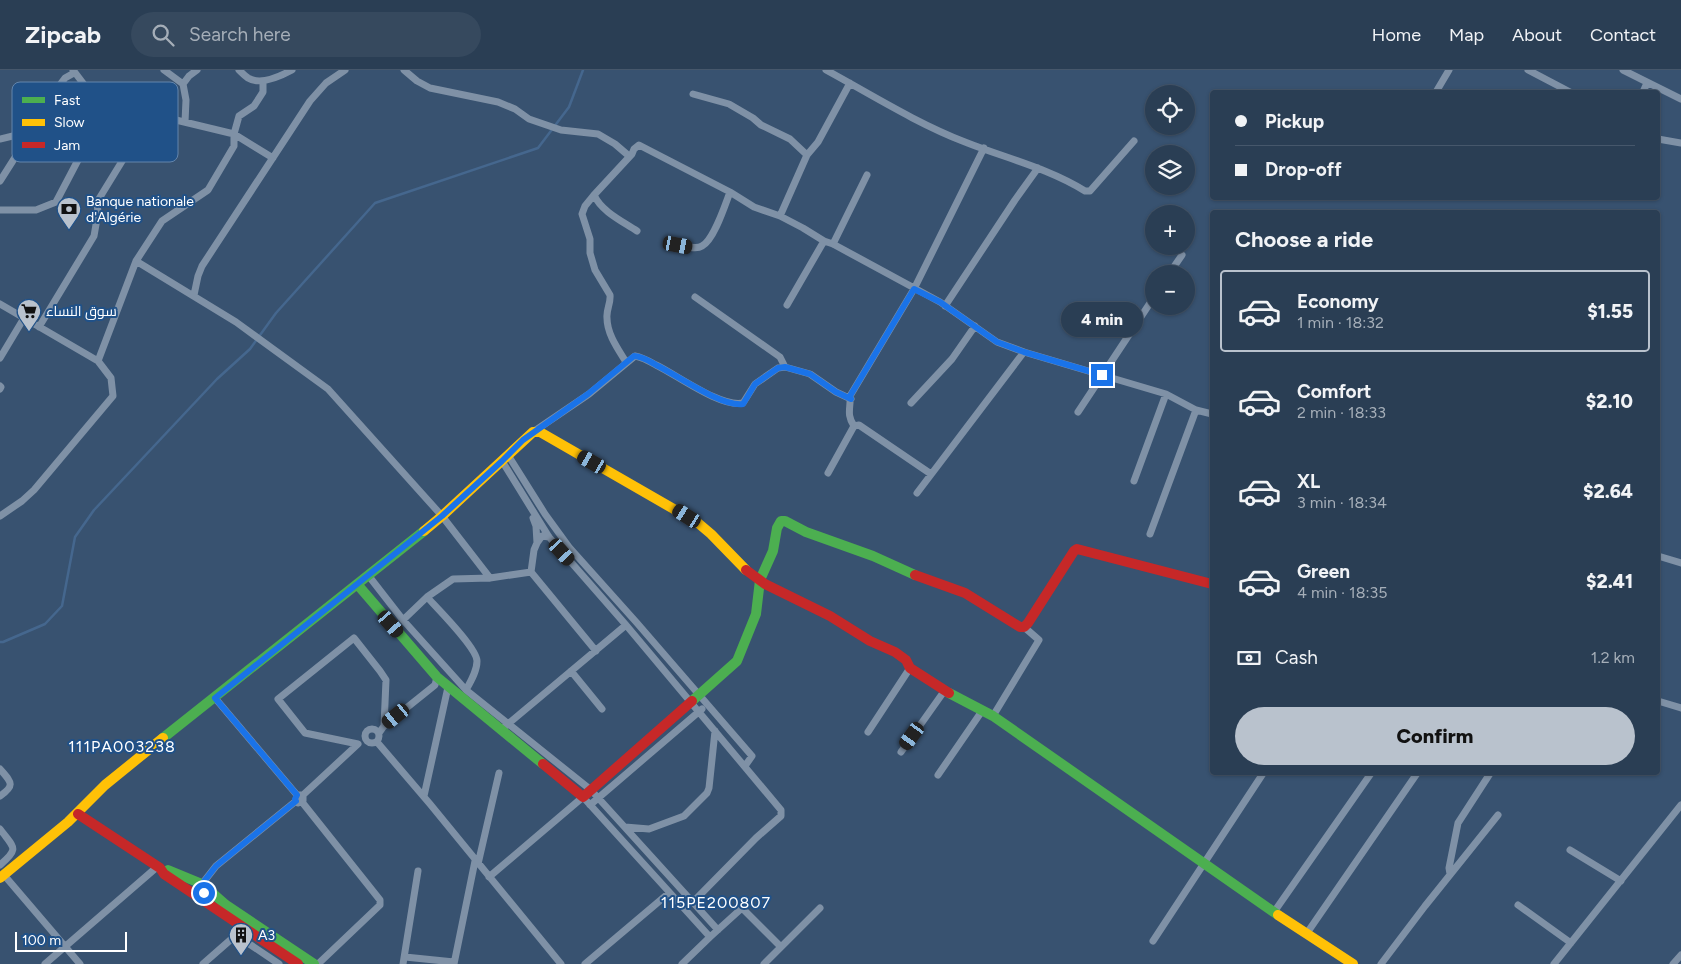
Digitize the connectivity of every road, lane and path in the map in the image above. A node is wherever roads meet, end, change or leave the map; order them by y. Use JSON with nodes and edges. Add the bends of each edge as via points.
{"nodes":[{"id":1,"x":164,"y":70,"type":"edge"},
{"id":2,"x":197,"y":70,"type":"edge"},
{"id":3,"x":239,"y":70,"type":"edge"},
{"id":4,"x":292,"y":70,"type":"edge"},
{"id":5,"x":345,"y":70,"type":"edge"},
{"id":6,"x":404,"y":70,"type":"edge"},
{"id":7,"x":826,"y":70,"type":"edge"},
{"id":8,"x":1449,"y":70,"type":"edge"},
{"id":9,"x":1528,"y":70,"type":"edge"},
{"id":10,"x":1623,"y":70,"type":"edge"},
{"id":11,"x":73,"y":71,"type":"edge"},
{"id":12,"x":263,"y":81,"type":"junction"},
{"id":13,"x":62,"y":82,"type":"edge"},
{"id":14,"x":82,"y":82,"type":"edge"},
{"id":15,"x":850,"y":83,"type":"junction"},
{"id":16,"x":1647,"y":83,"type":"junction"},
{"id":17,"x":183,"y":84,"type":"junction"},
{"id":18,"x":1437,"y":90,"type":"edge"},
{"id":19,"x":1566,"y":90,"type":"edge"},
{"id":20,"x":1643,"y":90,"type":"edge"},
{"id":21,"x":693,"y":94,"type":"dead end"},
{"id":22,"x":1681,"y":99,"type":"edge"},
{"id":23,"x":178,"y":120,"type":"edge"},
{"id":24,"x":185,"y":122,"type":"junction"},
{"id":25,"x":234,"y":134,"type":"junction"},
{"id":26,"x":1660,"y":139,"type":"edge"},
{"id":27,"x":1134,"y":141,"type":"dead end"},
{"id":28,"x":1681,"y":143,"type":"edge"},
{"id":29,"x":984,"y":148,"type":"junction"},
{"id":30,"x":806,"y":155,"type":"junction"},
{"id":31,"x":629,"y":156,"type":"junction"},
{"id":32,"x":273,"y":158,"type":"junction"},
{"id":33,"x":12,"y":162,"type":"edge"},
{"id":34,"x":77,"y":162,"type":"edge"},
{"id":35,"x":122,"y":162,"type":"edge"},
{"id":36,"x":1038,"y":168,"type":"junction"},
{"id":37,"x":868,"y":175,"type":"dead end"},
{"id":38,"x":0,"y":181,"type":"edge"},
{"id":39,"x":730,"y":192,"type":"junction"},
{"id":40,"x":594,"y":195,"type":"junction"},
{"id":41,"x":0,"y":210,"type":"edge"},
{"id":42,"x":780,"y":216,"type":"junction"},
{"id":43,"x":637,"y":231,"type":"dead end"},
{"id":44,"x":824,"y":241,"type":"junction"},
{"id":45,"x":833,"y":244,"type":"junction"},
{"id":46,"x":678,"y":245,"type":"dead end"},
{"id":47,"x":1182,"y":256,"type":"dead end"},
{"id":48,"x":136,"y":261,"type":"junction"},
{"id":49,"x":1176,"y":265,"type":"edge"},
{"id":50,"x":914,"y":289,"type":"junction"},
{"id":51,"x":194,"y":295,"type":"junction"},
{"id":52,"x":695,"y":297,"type":"dead end"},
{"id":53,"x":0,"y":304,"type":"edge"},
{"id":54,"x":787,"y":305,"type":"dead end"},
{"id":55,"x":945,"y":306,"type":"junction"},
{"id":56,"x":1145,"y":310,"type":"edge"},
{"id":57,"x":24,"y":318,"type":"junction"},
{"id":58,"x":975,"y":326,"type":"junction"},
{"id":59,"x":39,"y":327,"type":"junction"},
{"id":60,"x":1024,"y":352,"type":"junction"},
{"id":61,"x":0,"y":358,"type":"edge"},
{"id":62,"x":98,"y":361,"type":"junction"},
{"id":63,"x":626,"y":362,"type":"junction"},
{"id":64,"x":785,"y":367,"type":"junction"},
{"id":65,"x":1102,"y":375,"type":"junction"},
{"id":66,"x":1166,"y":394,"type":"junction"},
{"id":67,"x":851,"y":399,"type":"junction"},
{"id":68,"x":911,"y":403,"type":"dead end"},
{"id":69,"x":1196,"y":410,"type":"junction"},
{"id":70,"x":1078,"y":412,"type":"dead end"},
{"id":71,"x":1210,"y":414,"type":"edge"},
{"id":72,"x":854,"y":426,"type":"junction"},
{"id":73,"x":533,"y":432,"type":"junction"},
{"id":74,"x":505,"y":458,"type":"junction"},
{"id":75,"x":828,"y":473,"type":"dead end"},
{"id":76,"x":931,"y":474,"type":"junction"},
{"id":77,"x":1134,"y":481,"type":"dead end"},
{"id":78,"x":917,"y":492,"type":"dead end"},
{"id":79,"x":527,"y":502,"type":"junction"},
{"id":80,"x":0,"y":516,"type":"edge"},
{"id":81,"x":442,"y":516,"type":"junction"},
{"id":82,"x":1150,"y":534,"type":"dead end"},
{"id":83,"x":549,"y":537,"type":"junction"},
{"id":84,"x":537,"y":543,"type":"junction"},
{"id":85,"x":1660,"y":557,"type":"edge"},
{"id":86,"x":1681,"y":563,"type":"edge"},
{"id":87,"x":531,"y":572,"type":"junction"},
{"id":88,"x":368,"y":575,"type":"junction"},
{"id":89,"x":490,"y":578,"type":"junction"},
{"id":90,"x":760,"y":580,"type":"junction"},
{"id":91,"x":1210,"y":583,"type":"edge"},
{"id":92,"x":357,"y":584,"type":"junction"},
{"id":93,"x":427,"y":597,"type":"junction"},
{"id":94,"x":403,"y":620,"type":"junction"},
{"id":95,"x":626,"y":624,"type":"junction"},
{"id":96,"x":1024,"y":627,"type":"junction"},
{"id":97,"x":596,"y":651,"type":"junction"},
{"id":98,"x":910,"y":668,"type":"junction"},
{"id":99,"x":571,"y":671,"type":"junction"},
{"id":100,"x":437,"y":677,"type":"junction"},
{"id":101,"x":448,"y":687,"type":"junction"},
{"id":102,"x":466,"y":690,"type":"junction"},
{"id":103,"x":945,"y":690,"type":"junction"},
{"id":104,"x":699,"y":695,"type":"junction"},
{"id":105,"x":215,"y":698,"type":"junction"},
{"id":106,"x":691,"y":702,"type":"junction"},
{"id":107,"x":1660,"y":702,"type":"edge"},
{"id":108,"x":707,"y":704,"type":"junction"},
{"id":109,"x":1681,"y":708,"type":"edge"},
{"id":110,"x":602,"y":709,"type":"dead end"},
{"id":111,"x":698,"y":711,"type":"junction"},
{"id":112,"x":982,"y":711,"type":"junction"},
{"id":113,"x":993,"y":716,"type":"junction"},
{"id":114,"x":384,"y":726,"type":"junction"},
{"id":115,"x":506,"y":726,"type":"junction"},
{"id":116,"x":715,"y":731,"type":"junction"},
{"id":117,"x":868,"y":732,"type":"dead end"},
{"id":118,"x":379,"y":733,"type":"junction"},
{"id":119,"x":366,"y":740,"type":"junction"},
{"id":120,"x":377,"y":742,"type":"junction"},
{"id":121,"x":358,"y":744,"type":"junction"},
{"id":122,"x":901,"y":752,"type":"dead end"},
{"id":123,"x":745,"y":766,"type":"junction"},
{"id":124,"x":0,"y":770,"type":"edge"},
{"id":125,"x":499,"y":773,"type":"dead end"},
{"id":126,"x":938,"y":775,"type":"dead end"},
{"id":127,"x":1262,"y":775,"type":"edge"},
{"id":128,"x":1370,"y":775,"type":"edge"},
{"id":129,"x":1416,"y":775,"type":"edge"},
{"id":130,"x":1489,"y":775,"type":"edge"},
{"id":131,"x":595,"y":793,"type":"junction"},
{"id":132,"x":0,"y":796,"type":"edge"},
{"id":133,"x":424,"y":796,"type":"junction"},
{"id":134,"x":299,"y":798,"type":"junction"},
{"id":135,"x":586,"y":801,"type":"junction"},
{"id":136,"x":1681,"y":805,"type":"edge"},
{"id":137,"x":78,"y":814,"type":"junction"},
{"id":138,"x":1498,"y":815,"type":"dead end"},
{"id":139,"x":625,"y":827,"type":"junction"},
{"id":140,"x":0,"y":829,"type":"edge"},
{"id":141,"x":1570,"y":850,"type":"dead end"},
{"id":142,"x":477,"y":862,"type":"junction"},
{"id":143,"x":1203,"y":863,"type":"junction"},
{"id":144,"x":0,"y":865,"type":"edge"},
{"id":145,"x":158,"y":867,"type":"junction"},
{"id":146,"x":418,"y":872,"type":"dead end"},
{"id":147,"x":1450,"y":874,"type":"junction"},
{"id":148,"x":2,"y":877,"type":"edge"},
{"id":149,"x":489,"y":877,"type":"junction"},
{"id":150,"x":191,"y":879,"type":"junction"},
{"id":151,"x":1621,"y":881,"type":"junction"},
{"id":152,"x":204,"y":886,"type":"junction"},
{"id":153,"x":186,"y":889,"type":"junction"},
{"id":154,"x":669,"y":892,"type":"junction"},
{"id":155,"x":199,"y":897,"type":"junction"},
{"id":156,"x":693,"y":902,"type":"junction"},
{"id":157,"x":1518,"y":905,"type":"dead end"},
{"id":158,"x":820,"y":908,"type":"dead end"},
{"id":159,"x":1274,"y":912,"type":"junction"},
{"id":160,"x":242,"y":927,"type":"junction"},
{"id":161,"x":718,"y":930,"type":"junction"},
{"id":162,"x":1307,"y":933,"type":"junction"},
{"id":163,"x":710,"y":937,"type":"junction"},
{"id":164,"x":1152,"y":942,"type":"dead end"},
{"id":165,"x":1571,"y":943,"type":"junction"},
{"id":166,"x":65,"y":947,"type":"junction"},
{"id":167,"x":781,"y":947,"type":"junction"},
{"id":168,"x":1681,"y":955,"type":"edge"},
{"id":169,"x":404,"y":961,"type":"edge"},
{"id":170,"x":454,"y":963,"type":"edge"},
{"id":171,"x":45,"y":964,"type":"edge"},
{"id":172,"x":80,"y":964,"type":"edge"},
{"id":173,"x":203,"y":964,"type":"edge"},
{"id":174,"x":279,"y":964,"type":"edge"},
{"id":175,"x":298,"y":964,"type":"edge"},
{"id":176,"x":314,"y":964,"type":"edge"},
{"id":177,"x":318,"y":964,"type":"edge"},
{"id":178,"x":561,"y":964,"type":"edge"},
{"id":179,"x":584,"y":964,"type":"edge"},
{"id":180,"x":682,"y":964,"type":"edge"},
{"id":181,"x":764,"y":964,"type":"edge"},
{"id":182,"x":1353,"y":964,"type":"edge"},
{"id":183,"x":1381,"y":964,"type":"edge"},
{"id":184,"x":1554,"y":964,"type":"edge"},
{"id":185,"x":1673,"y":964,"type":"edge"}],
"edges":[{"from":1,"to":17,"type":"street"},
{"from":2,"to":17,"type":"street"},
{"from":3,"to":12,"type":"street","via":[[247,78]]},
{"from":4,"to":12,"type":"street"},
{"from":5,"to":32,"type":"street","via":[[315,94]]},
{"from":6,"to":31,"type":"street","via":[[430,88],[498,102],[529,119],[562,130],[598,134]]},
{"from":7,"to":15,"type":"street"},
{"from":8,"to":18,"type":"street"},
{"from":9,"to":19,"type":"street"},
{"from":10,"to":16,"type":"street"},
{"from":11,"to":13,"type":"street"},
{"from":11,"to":14,"type":"street"},
{"from":12,"to":25,"type":"street","via":[[263,92],[254,106],[240,116]]},
{"from":15,"to":29,"type":"street","via":[[900,112]]},
{"from":15,"to":30,"type":"street","via":[[818,142]]},
{"from":16,"to":20,"type":"street"},
{"from":16,"to":22,"type":"street"},
{"from":17,"to":24,"type":"street"},
{"from":21,"to":30,"type":"street","via":[[729,104],[790,139]]},
{"from":23,"to":24,"type":"street"},
{"from":24,"to":25,"type":"street"},
{"from":25,"to":32,"type":"street"},
{"from":25,"to":48,"type":"street","via":[[234,146],[208,190],[162,220]]},
{"from":26,"to":28,"type":"street"},
{"from":27,"to":36,"type":"street","via":[[1090,191]]},
{"from":29,"to":36,"type":"street"},
{"from":29,"to":50,"type":"street"},
{"from":30,"to":42,"type":"street"},
{"from":31,"to":39,"type":"street","via":[[639,146]]},
{"from":31,"to":40,"type":"street"},
{"from":32,"to":51,"type":"street","via":[[202,266]]},
{"from":33,"to":38,"type":"street"},
{"from":34,"to":41,"type":"street","via":[[56,202],[36,210]]},
{"from":35,"to":59,"type":"street","via":[[97,202],[94,236]]},
{"from":36,"to":55,"type":"street"},
{"from":37,"to":45,"type":"street"},
{"from":39,"to":42,"type":"street","via":[[754,207]]},
{"from":39,"to":46,"type":"street","via":[[708,242],[696,248]]},
{"from":40,"to":43,"type":"street","via":[[606,210]]},
{"from":40,"to":63,"type":"street","via":[[582,214],[595,270],[611,299],[607,324]]},
{"from":42,"to":44,"type":"street"},
{"from":44,"to":45,"type":"street"},
{"from":44,"to":54,"type":"street"},
{"from":45,"to":50,"type":"street"},
{"from":47,"to":49,"type":"street"},
{"from":48,"to":51,"type":"street"},
{"from":48,"to":62,"type":"street"},
{"from":50,"to":55,"type":"street"},
{"from":50,"to":67,"type":"street"},
{"from":51,"to":81,"type":"street","via":[[293,363],[337,398]]},
{"from":52,"to":64,"type":"street","via":[[780,357]]},
{"from":53,"to":57,"type":"street"},
{"from":55,"to":58,"type":"street"},
{"from":56,"to":65,"type":"street"},
{"from":57,"to":59,"type":"street"},
{"from":57,"to":61,"type":"street"},
{"from":58,"to":60,"type":"street","via":[[997,342]]},
{"from":58,"to":68,"type":"street","via":[[952,359]]},
{"from":59,"to":62,"type":"street"},
{"from":60,"to":65,"type":"street"},
{"from":60,"to":76,"type":"street"},
{"from":62,"to":80,"type":"street","via":[[111,378],[113,396],[34,490]]},
{"from":63,"to":64,"type":"street","via":[[638,356],[710,395],[737,404],[743,404],[755,384],[778,368]]},
{"from":63,"to":73,"type":"street","via":[[588,394]]},
{"from":64,"to":67,"type":"street","via":[[810,374]]},
{"from":65,"to":66,"type":"street"},
{"from":65,"to":70,"type":"street"},
{"from":66,"to":69,"type":"street"},
{"from":66,"to":77,"type":"street"},
{"from":67,"to":72,"type":"street","via":[[848,409]]},
{"from":69,"to":71,"type":"street"},
{"from":69,"to":82,"type":"street"},
{"from":72,"to":75,"type":"street"},
{"from":72,"to":76,"type":"street","via":[[859,425]]},
{"from":73,"to":74,"type":"street"},
{"from":73,"to":90,"type":"street","via":[[540,432],[698,523]]},
{"from":74,"to":79,"type":"street"},
{"from":74,"to":81,"type":"street"},
{"from":74,"to":104,"type":"street","via":[[568,547]]},
{"from":76,"to":78,"type":"street"},
{"from":79,"to":83,"type":"street"},
{"from":79,"to":84,"type":"street","via":[[536,526]]},
{"from":81,"to":88,"type":"street"},
{"from":81,"to":89,"type":"street"},
{"from":83,"to":84,"type":"street","via":[[542,536]]},
{"from":83,"to":95,"type":"street"},
{"from":84,"to":87,"type":"street"},
{"from":85,"to":86,"type":"street"},
{"from":87,"to":89,"type":"street"},
{"from":87,"to":97,"type":"street"},
{"from":88,"to":92,"type":"street"},
{"from":88,"to":94,"type":"street"},
{"from":89,"to":93,"type":"street","via":[[453,579]]},
{"from":90,"to":96,"type":"street","via":[[773,551],[778,528],[781,521],[785,521],[965,593]]},
{"from":90,"to":98,"type":"street","via":[[895,652],[906,660]]},
{"from":90,"to":104,"type":"street","via":[[756,614],[736,661]]},
{"from":91,"to":96,"type":"street","via":[[1077,549]]},
{"from":92,"to":100,"type":"street"},
{"from":92,"to":105,"type":"street"},
{"from":93,"to":94,"type":"street"},
{"from":93,"to":102,"type":"street","via":[[470,645],[478,659]]},
{"from":94,"to":102,"type":"street"},
{"from":95,"to":97,"type":"street"},
{"from":95,"to":106,"type":"street"},
{"from":96,"to":113,"type":"street","via":[[1039,640]]},
{"from":97,"to":99,"type":"street"},
{"from":98,"to":103,"type":"street"},
{"from":98,"to":117,"type":"street"},
{"from":99,"to":110,"type":"street"},
{"from":99,"to":115,"type":"street"},
{"from":100,"to":101,"type":"street"},
{"from":100,"to":114,"type":"street","via":[[435,685]]},
{"from":101,"to":115,"type":"street"},
{"from":101,"to":133,"type":"street"},
{"from":102,"to":115,"type":"street"},
{"from":103,"to":112,"type":"street"},
{"from":103,"to":122,"type":"street"},
{"from":104,"to":106,"type":"street"},
{"from":104,"to":108,"type":"street"},
{"from":105,"to":134,"type":"street"},
{"from":105,"to":137,"type":"street","via":[[119,773]]},
{"from":106,"to":111,"type":"street"},
{"from":106,"to":131,"type":"street"},
{"from":107,"to":109,"type":"street"},
{"from":108,"to":111,"type":"street"},
{"from":108,"to":123,"type":"street","via":[[752,756]]},
{"from":111,"to":116,"type":"street"},
{"from":111,"to":131,"type":"street"},
{"from":112,"to":113,"type":"street"},
{"from":112,"to":126,"type":"street"},
{"from":113,"to":143,"type":"street"},
{"from":114,"to":118,"type":"street"},
{"from":114,"to":121,"type":"street","via":[[386,680],[354,638],[278,699],[305,733]]},
{"from":115,"to":131,"type":"street"},
{"from":115,"to":135,"type":"street"},
{"from":116,"to":123,"type":"street"},
{"from":116,"to":139,"type":"street","via":[[707,793],[684,816],[649,829]]},
{"from":118,"to":119,"type":"street","via":[[368,730]]},
{"from":118,"to":120,"type":"street"},
{"from":119,"to":120,"type":"street"},
{"from":119,"to":121,"type":"street"},
{"from":120,"to":133,"type":"street"},
{"from":121,"to":134,"type":"street"},
{"from":123,"to":156,"type":"street","via":[[781,810],[781,816]]},
{"from":124,"to":132,"type":"street","via":[[11,785]]},
{"from":125,"to":142,"type":"street"},
{"from":127,"to":143,"type":"street"},
{"from":128,"to":159,"type":"street"},
{"from":129,"to":162,"type":"street"},
{"from":130,"to":147,"type":"street","via":[[1458,823]]},
{"from":131,"to":135,"type":"street"},
{"from":131,"to":139,"type":"street"},
{"from":133,"to":142,"type":"street"},
{"from":134,"to":152,"type":"street","via":[[216,866]]},
{"from":134,"to":177,"type":"street","via":[[380,900],[380,905]]},
{"from":135,"to":149,"type":"street"},
{"from":135,"to":154,"type":"street"},
{"from":136,"to":151,"type":"street"},
{"from":137,"to":145,"type":"street"},
{"from":137,"to":148,"type":"street"},
{"from":138,"to":147,"type":"street"},
{"from":139,"to":156,"type":"street"},
{"from":140,"to":144,"type":"street","via":[[14,851]]},
{"from":141,"to":151,"type":"street"},
{"from":142,"to":149,"type":"street"},
{"from":142,"to":170,"type":"street"},
{"from":143,"to":159,"type":"street"},
{"from":143,"to":164,"type":"street"},
{"from":145,"to":150,"type":"street"},
{"from":145,"to":153,"type":"street"},
{"from":145,"to":166,"type":"street"},
{"from":146,"to":169,"type":"street"},
{"from":147,"to":183,"type":"street"},
{"from":148,"to":166,"type":"street"},
{"from":149,"to":178,"type":"street"},
{"from":150,"to":152,"type":"street"},
{"from":150,"to":153,"type":"street"},
{"from":151,"to":165,"type":"street"},
{"from":152,"to":155,"type":"street","via":[[204,893]]},
{"from":152,"to":160,"type":"street","via":[[226,905]]},
{"from":153,"to":155,"type":"street"},
{"from":154,"to":163,"type":"street"},
{"from":154,"to":179,"type":"street"},
{"from":155,"to":160,"type":"street"},
{"from":156,"to":161,"type":"street"},
{"from":157,"to":165,"type":"street"},
{"from":158,"to":167,"type":"street"},
{"from":159,"to":162,"type":"street"},
{"from":160,"to":173,"type":"street"},
{"from":160,"to":174,"type":"street"},
{"from":160,"to":175,"type":"street"},
{"from":160,"to":176,"type":"street"},
{"from":161,"to":163,"type":"street"},
{"from":161,"to":167,"type":"street","via":[[742,908]]},
{"from":162,"to":182,"type":"street"},
{"from":163,"to":180,"type":"street"},
{"from":165,"to":184,"type":"street"},
{"from":166,"to":171,"type":"street"},
{"from":166,"to":172,"type":"street"},
{"from":167,"to":181,"type":"street"},
{"from":168,"to":185,"type":"street"},
{"from":169,"to":170,"type":"street"}]}
